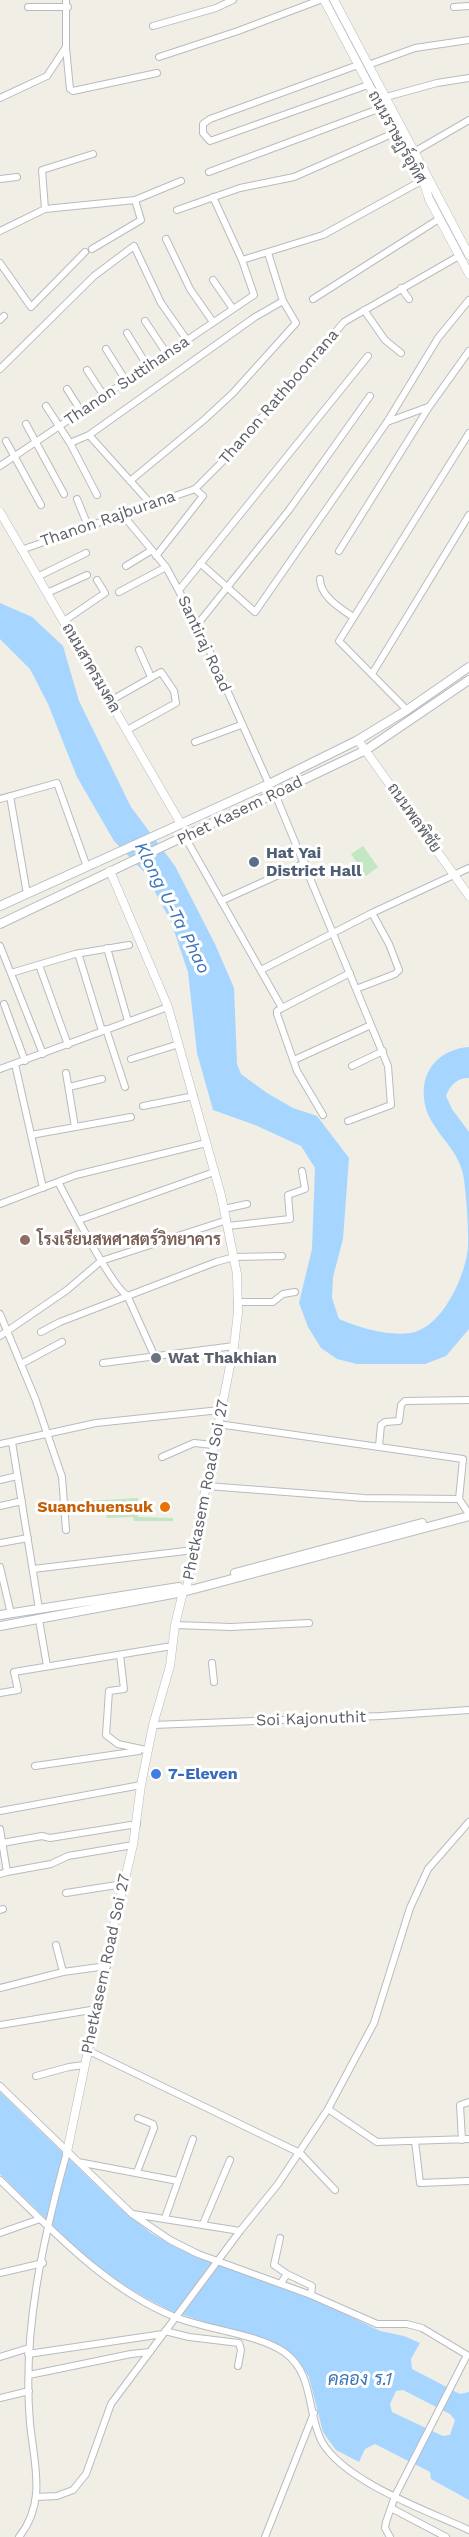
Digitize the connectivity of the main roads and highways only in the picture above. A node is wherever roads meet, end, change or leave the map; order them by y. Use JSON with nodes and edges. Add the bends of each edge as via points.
{"nodes":[{"id":1,"x":469,"y":667,"type":"edge"},
{"id":2,"x":469,"y":680,"type":"edge"},
{"id":3,"x":0,"y":906,"type":"edge"},
{"id":4,"x":0,"y":924,"type":"edge"},
{"id":5,"x":468,"y":1512,"type":"edge"},
{"id":6,"x":185,"y":1589,"type":"junction"},
{"id":7,"x":0,"y":1615,"type":"edge"},
{"id":8,"x":0,"y":1626,"type":"edge"}],
"edges":[{"from":1,"to":3,"type":"main road","name":"Phet Kasem Road","via":[[358,740]]},
{"from":2,"to":4,"type":"main road","name":"Phet Kasem Road","via":[[366,750]]},
{"from":5,"to":6,"type":"main road","via":[[338,1544]]},
{"from":6,"to":7,"type":"main road"},
{"from":6,"to":8,"type":"main road"}]}
